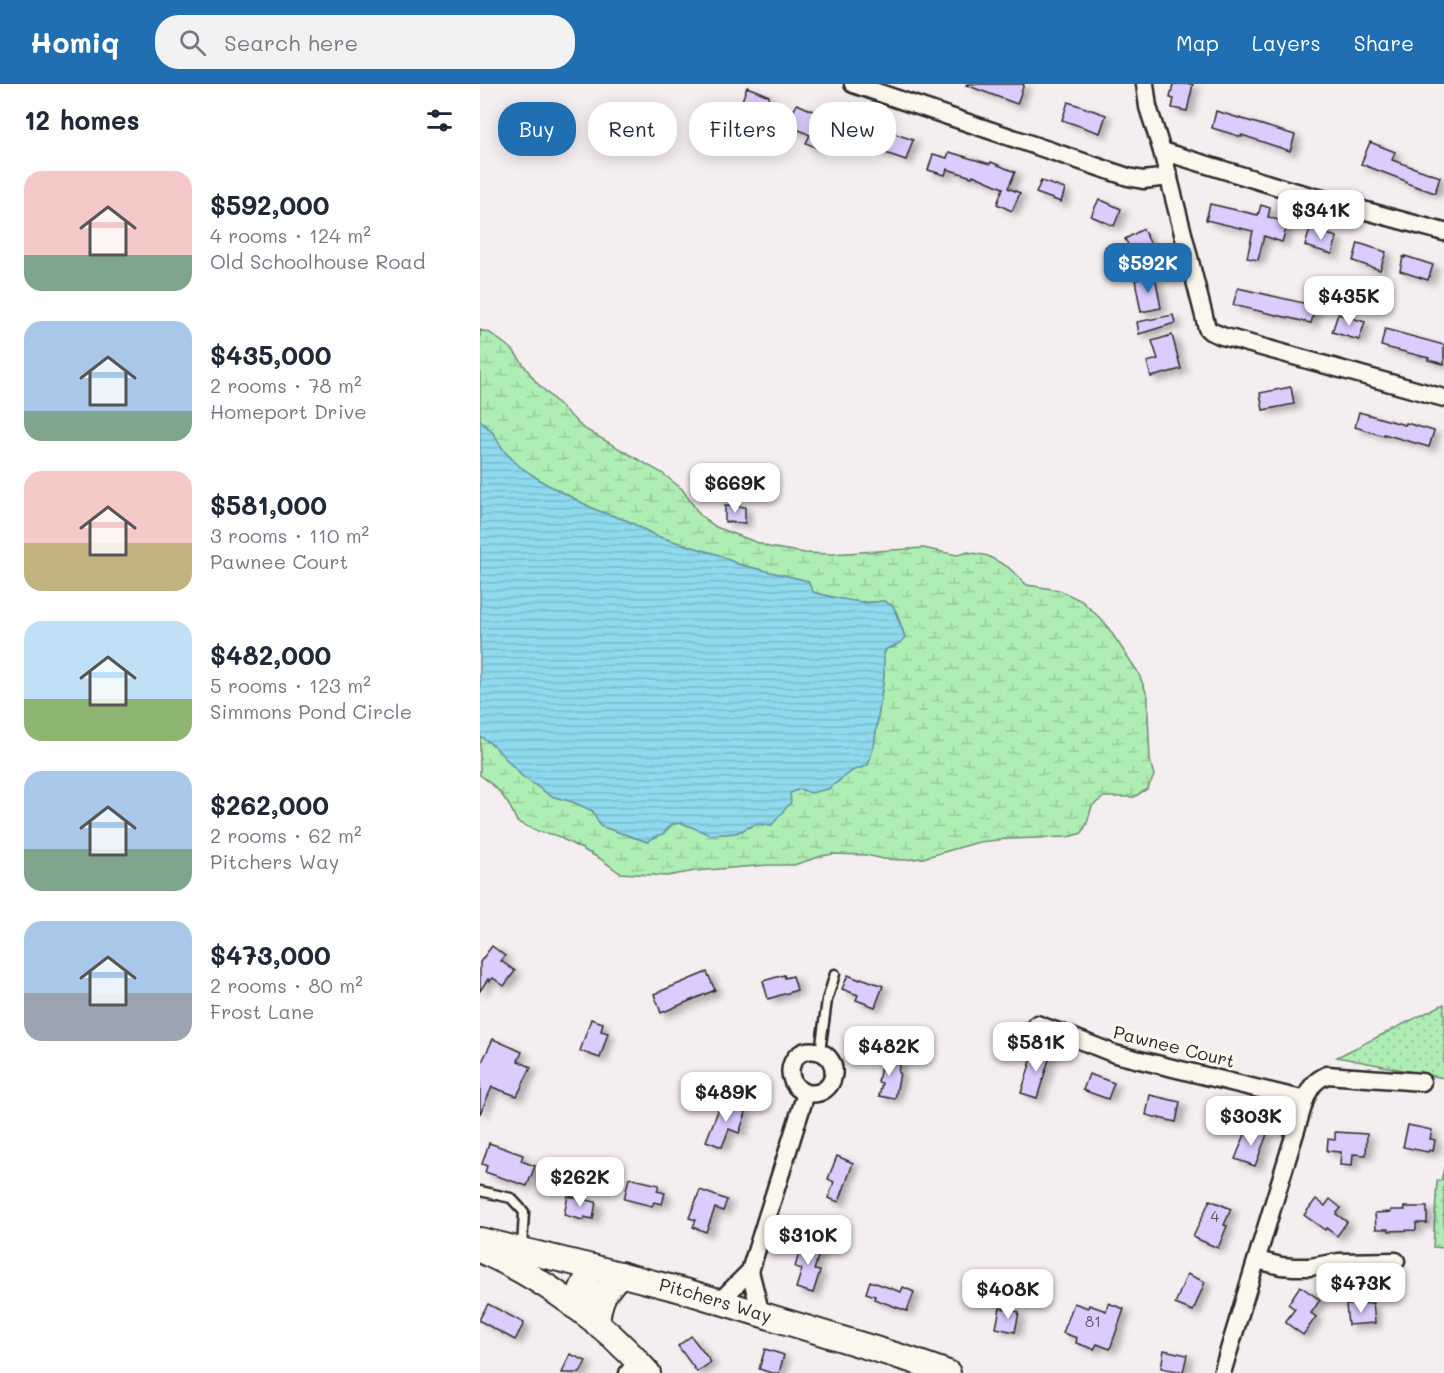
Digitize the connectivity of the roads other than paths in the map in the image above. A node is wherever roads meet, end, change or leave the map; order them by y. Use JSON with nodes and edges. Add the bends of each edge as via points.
{"nodes":[{"id":1,"x":853,"y":84,"type":"edge"},
{"id":2,"x":1145,"y":84,"type":"edge"},
{"id":3,"x":1162,"y":151,"type":"junction"},
{"id":4,"x":1168,"y":177,"type":"junction"},
{"id":5,"x":1444,"y":232,"type":"edge"},
{"id":6,"x":1444,"y":398,"type":"edge"},
{"id":7,"x":836,"y":974,"type":"dead end"},
{"id":8,"x":1037,"y":1024,"type":"dead end"},
{"id":9,"x":820,"y":1052,"type":"junction"},
{"id":10,"x":1422,"y":1082,"type":"dead end"},
{"id":11,"x":806,"y":1094,"type":"junction"},
{"id":12,"x":1305,"y":1100,"type":"junction"},
{"id":13,"x":480,"y":1191,"type":"edge"},
{"id":14,"x":480,"y":1240,"type":"edge"},
{"id":15,"x":480,"y":1250,"type":"edge"},
{"id":16,"x":522,"y":1251,"type":"junction"},
{"id":17,"x":1257,"y":1260,"type":"junction"},
{"id":18,"x":1396,"y":1261,"type":"dead end"},
{"id":19,"x":592,"y":1267,"type":"junction"},
{"id":20,"x":750,"y":1271,"type":"junction"},
{"id":21,"x":621,"y":1274,"type":"junction"},
{"id":22,"x":720,"y":1301,"type":"junction"},
{"id":23,"x":574,"y":1306,"type":"junction"},
{"id":24,"x":761,"y":1315,"type":"junction"},
{"id":25,"x":597,"y":1324,"type":"junction"},
{"id":26,"x":638,"y":1369,"type":"edge"},
{"id":27,"x":948,"y":1373,"type":"edge"},
{"id":28,"x":1222,"y":1373,"type":"edge"}],
"edges":[{"from":1,"to":4,"type":"street","via":[[1128,177]]},
{"from":2,"to":3,"type":"street"},
{"from":3,"to":4,"type":"street"},
{"from":3,"to":5,"type":"street"},
{"from":4,"to":6,"type":"street","via":[[1207,328],[1215,334]]},
{"from":7,"to":9,"type":"lane","via":[[827,1000]]},
{"from":8,"to":12,"type":"street","name":"Pawnee Court","via":[[1115,1054]]},
{"from":9,"to":11,"type":"street","via":[[832,1063],[832,1081],[819,1093]]},
{"from":9,"to":11,"type":"street","via":[[804,1052],[791,1066],[794,1085]]},
{"from":10,"to":12,"type":"street","via":[[1328,1075],[1311,1086]]},
{"from":11,"to":20,"type":"street"},
{"from":12,"to":17,"type":"street"},
{"from":13,"to":16,"type":"lane","via":[[511,1198],[524,1212]]},
{"from":14,"to":16,"type":"main road","name":"Pitchers Way"},
{"from":15,"to":23,"type":"main road","via":[[542,1283]]},
{"from":16,"to":19,"type":"main road","name":"Pitchers Way"},
{"from":17,"to":18,"type":"street","via":[[1294,1267]]},
{"from":17,"to":28,"type":"street"},
{"from":19,"to":21,"type":"main road","name":"Pitchers Way"},
{"from":19,"to":23,"type":"main road"},
{"from":20,"to":22,"type":"street"},
{"from":20,"to":24,"type":"street"},
{"from":21,"to":22,"type":"main road","name":"Pitchers Way"},
{"from":21,"to":25,"type":"main road","via":[[601,1299]]},
{"from":22,"to":24,"type":"main road","name":"Pitchers Way"},
{"from":23,"to":25,"type":"main road"},
{"from":24,"to":27,"type":"main road","name":"Pitchers Way"},
{"from":25,"to":26,"type":"main road"}]}
